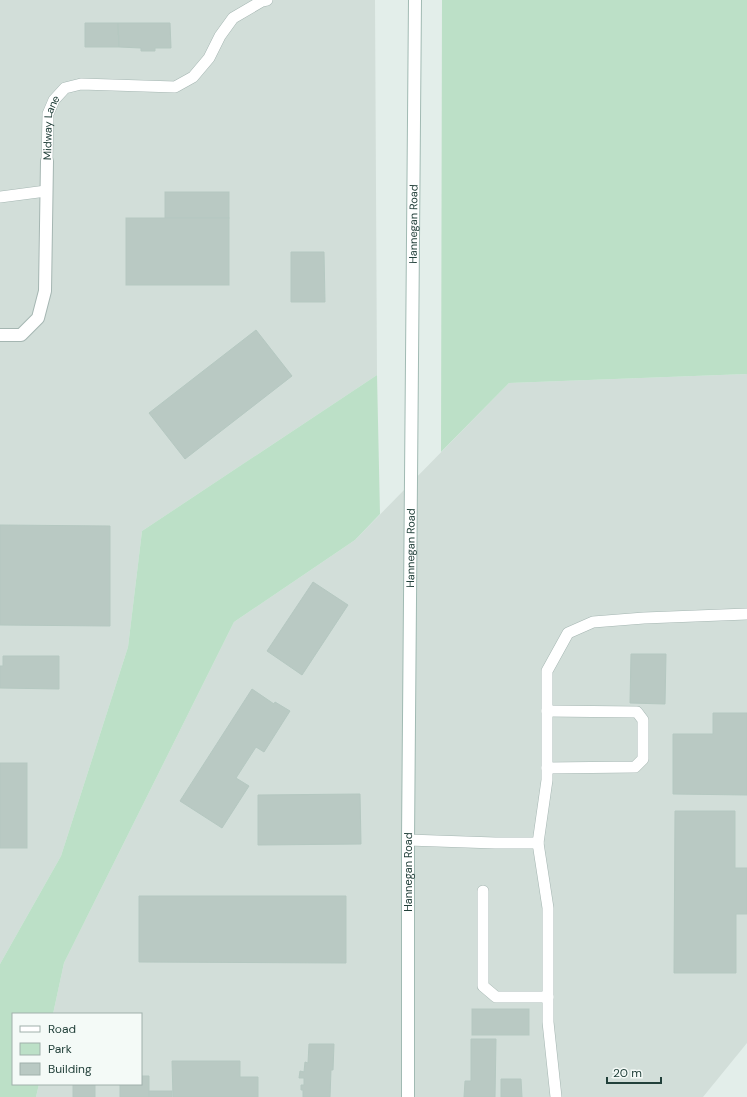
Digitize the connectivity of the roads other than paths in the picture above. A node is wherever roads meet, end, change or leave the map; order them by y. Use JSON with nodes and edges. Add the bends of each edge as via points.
{"nodes":[{"id":1,"x":267,"y":0,"type":"edge"},
{"id":2,"x":415,"y":0,"type":"edge"},
{"id":3,"x":47,"y":162,"type":"joint"},
{"id":4,"x":46,"y":191,"type":"junction"},
{"id":5,"x":0,"y":197,"type":"edge"},
{"id":6,"x":0,"y":335,"type":"edge"},
{"id":7,"x":747,"y":614,"type":"edge"},
{"id":8,"x":547,"y":711,"type":"junction"},
{"id":9,"x":547,"y":768,"type":"junction"},
{"id":10,"x":408,"y":840,"type":"junction"},
{"id":11,"x":538,"y":842,"type":"junction"},
{"id":12,"x":483,"y":891,"type":"dead end"},
{"id":13,"x":548,"y":997,"type":"junction"},
{"id":14,"x":408,"y":1097,"type":"edge"},
{"id":15,"x":556,"y":1097,"type":"edge"}],
"edges":[{"from":1,"to":3,"type":"lane","name":"Midway Lane","via":[[233,18],[209,58],[193,77],[175,87],[81,84],[65,88],[54,100],[48,114]]},
{"from":2,"to":10,"type":"main road","name":"Hannegan Road"},
{"from":3,"to":4,"type":"main road","name":"Midway Lane"},
{"from":4,"to":5,"type":"lane"},
{"from":4,"to":6,"type":"main road","name":"Midway Lane","via":[[44,291],[38,318],[21,335]]},
{"from":7,"to":8,"type":"lane","via":[[593,622],[568,633],[547,671]]},
{"from":8,"to":9,"type":"lane"},
{"from":8,"to":9,"type":"lane","via":[[637,712],[643,720],[643,759],[635,767]]},
{"from":9,"to":11,"type":"lane","via":[[548,780]]},
{"from":10,"to":11,"type":"lane"},
{"from":10,"to":14,"type":"main road","name":"Hannegan Road"},
{"from":11,"to":13,"type":"lane","via":[[548,908]]},
{"from":12,"to":13,"type":"lane","via":[[483,986],[496,997]]},
{"from":13,"to":15,"type":"lane"}]}
